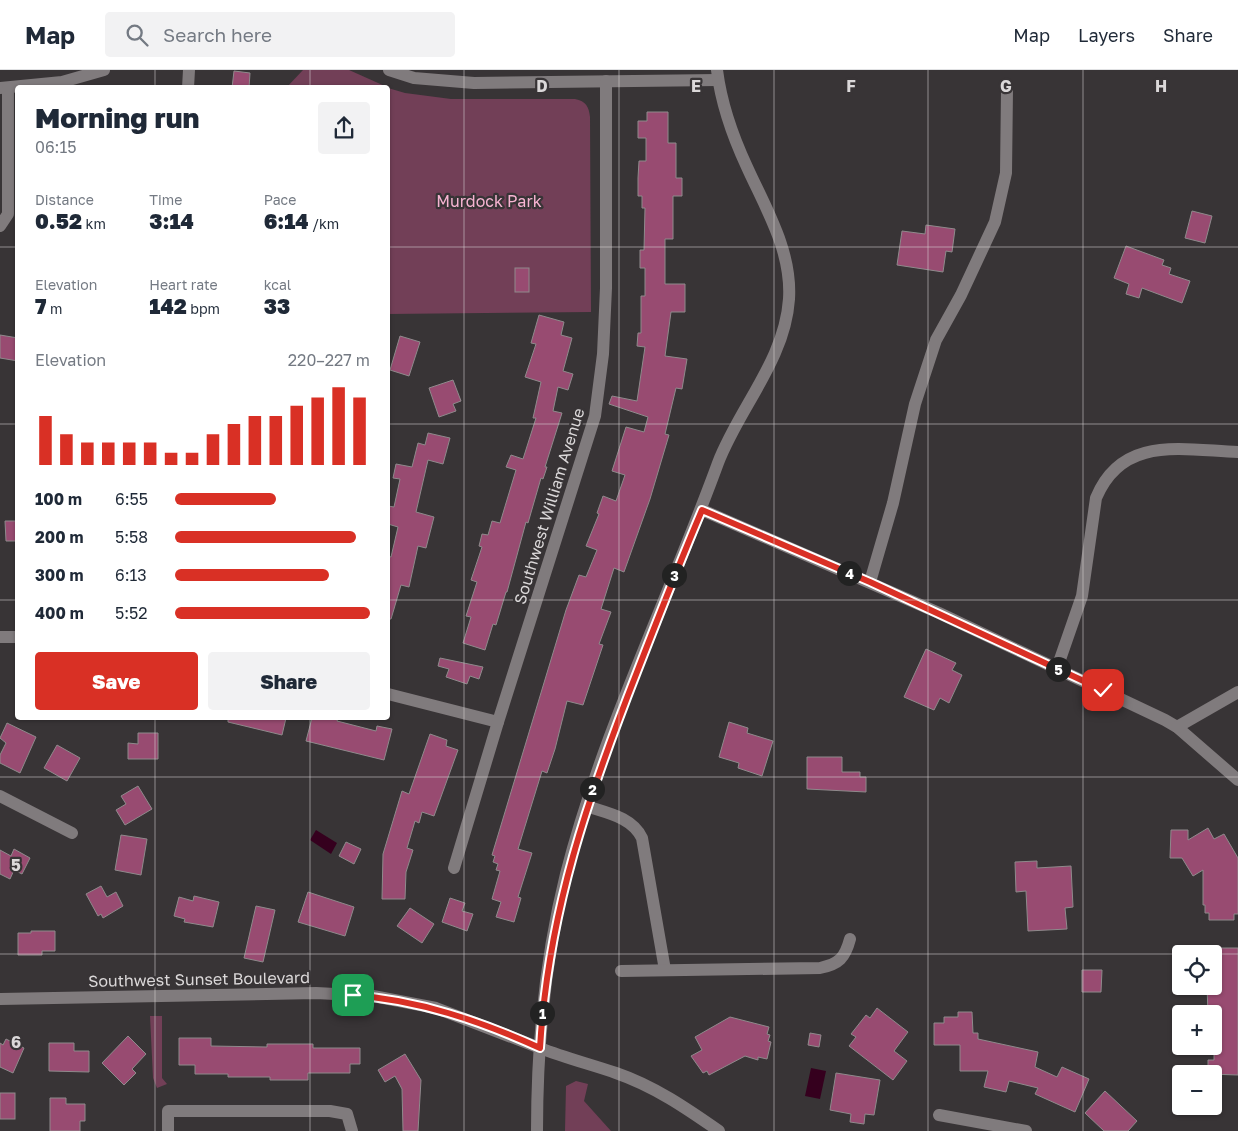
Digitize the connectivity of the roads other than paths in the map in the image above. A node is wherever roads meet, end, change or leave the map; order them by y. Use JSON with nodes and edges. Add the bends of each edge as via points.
{"nodes":[{"id":1,"x":104,"y":70,"type":"edge"},
{"id":2,"x":389,"y":70,"type":"edge"},
{"id":3,"x":186,"y":71,"type":"edge"},
{"id":4,"x":718,"y":75,"type":"edge"},
{"id":5,"x":491,"y":76,"type":"edge"},
{"id":6,"x":606,"y":81,"type":"junction"},
{"id":7,"x":33,"y":85,"type":"edge"},
{"id":8,"x":188,"y":85,"type":"edge"},
{"id":9,"x":4,"y":88,"type":"edge"},
{"id":10,"x":1007,"y":90,"type":"dead end"},
{"id":11,"x":0,"y":226,"type":"edge"},
{"id":12,"x":1238,"y":452,"type":"edge"},
{"id":13,"x":702,"y":510,"type":"junction"},
{"id":14,"x":870,"y":582,"type":"junction"},
{"id":15,"x":15,"y":636,"type":"edge"},
{"id":16,"x":0,"y":637,"type":"edge"},
{"id":17,"x":1057,"y":668,"type":"junction"},
{"id":18,"x":1238,"y":692,"type":"edge"},
{"id":19,"x":390,"y":695,"type":"edge"},
{"id":20,"x":498,"y":722,"type":"junction"},
{"id":21,"x":1177,"y":727,"type":"junction"},
{"id":22,"x":1238,"y":780,"type":"edge"},
{"id":23,"x":0,"y":796,"type":"edge"},
{"id":24,"x":586,"y":806,"type":"junction"},
{"id":25,"x":72,"y":833,"type":"dead end"},
{"id":26,"x":454,"y":868,"type":"dead end"},
{"id":27,"x":850,"y":940,"type":"dead end"},
{"id":28,"x":665,"y":970,"type":"junction"},
{"id":29,"x":621,"y":971,"type":"dead end"},
{"id":30,"x":0,"y":999,"type":"edge"},
{"id":31,"x":540,"y":1048,"type":"junction"},
{"id":32,"x":939,"y":1115,"type":"dead end"},
{"id":33,"x":168,"y":1131,"type":"edge"},
{"id":34,"x":352,"y":1131,"type":"edge"},
{"id":35,"x":537,"y":1131,"type":"edge"},
{"id":36,"x":718,"y":1131,"type":"edge"},
{"id":37,"x":1026,"y":1131,"type":"edge"}],
"edges":[{"from":1,"to":7,"type":"street","via":[[62,82]]},
{"from":2,"to":5,"type":"street","via":[[430,81]]},
{"from":3,"to":8,"type":"street"},
{"from":4,"to":6,"type":"street"},
{"from":4,"to":13,"type":"street","via":[[745,163],[783,250],[789,297],[779,344],[720,459]]},
{"from":5,"to":6,"type":"street"},
{"from":6,"to":20,"type":"street","name":"Southwest William Avenue","via":[[605,298],[603,354],[595,416]]},
{"from":9,"to":11,"type":"street","via":[[8,214]]},
{"from":10,"to":14,"type":"street","via":[[1006,174],[996,222],[936,340],[915,404],[893,503]]},
{"from":12,"to":17,"type":"street","via":[[1160,449],[1142,452],[1111,471],[1096,498],[1082,596]]},
{"from":13,"to":14,"type":"street"},
{"from":13,"to":24,"type":"street","via":[[670,584]]},
{"from":14,"to":17,"type":"street"},
{"from":15,"to":16,"type":"street"},
{"from":17,"to":21,"type":"street"},
{"from":18,"to":21,"type":"street"},
{"from":19,"to":20,"type":"street"},
{"from":20,"to":26,"type":"street","name":"Southwest William Avenue"},
{"from":21,"to":22,"type":"street"},
{"from":23,"to":25,"type":"street"},
{"from":24,"to":28,"type":"street","via":[[622,818],[638,829]]},
{"from":24,"to":31,"type":"street","via":[[552,944]]},
{"from":27,"to":28,"type":"street","via":[[840,961],[820,968]]},
{"from":28,"to":29,"type":"street"},
{"from":30,"to":31,"type":"street","name":"Southwest Sunset Boulevard","via":[[316,993],[373,996],[436,1008]]},
{"from":31,"to":35,"type":"street"},
{"from":31,"to":36,"type":"street","name":"Southwest Sunset Boulevard","via":[[654,1089]]},
{"from":32,"to":37,"type":"street"},
{"from":33,"to":34,"type":"street","via":[[168,1111],[330,1111],[347,1114]]}]}
